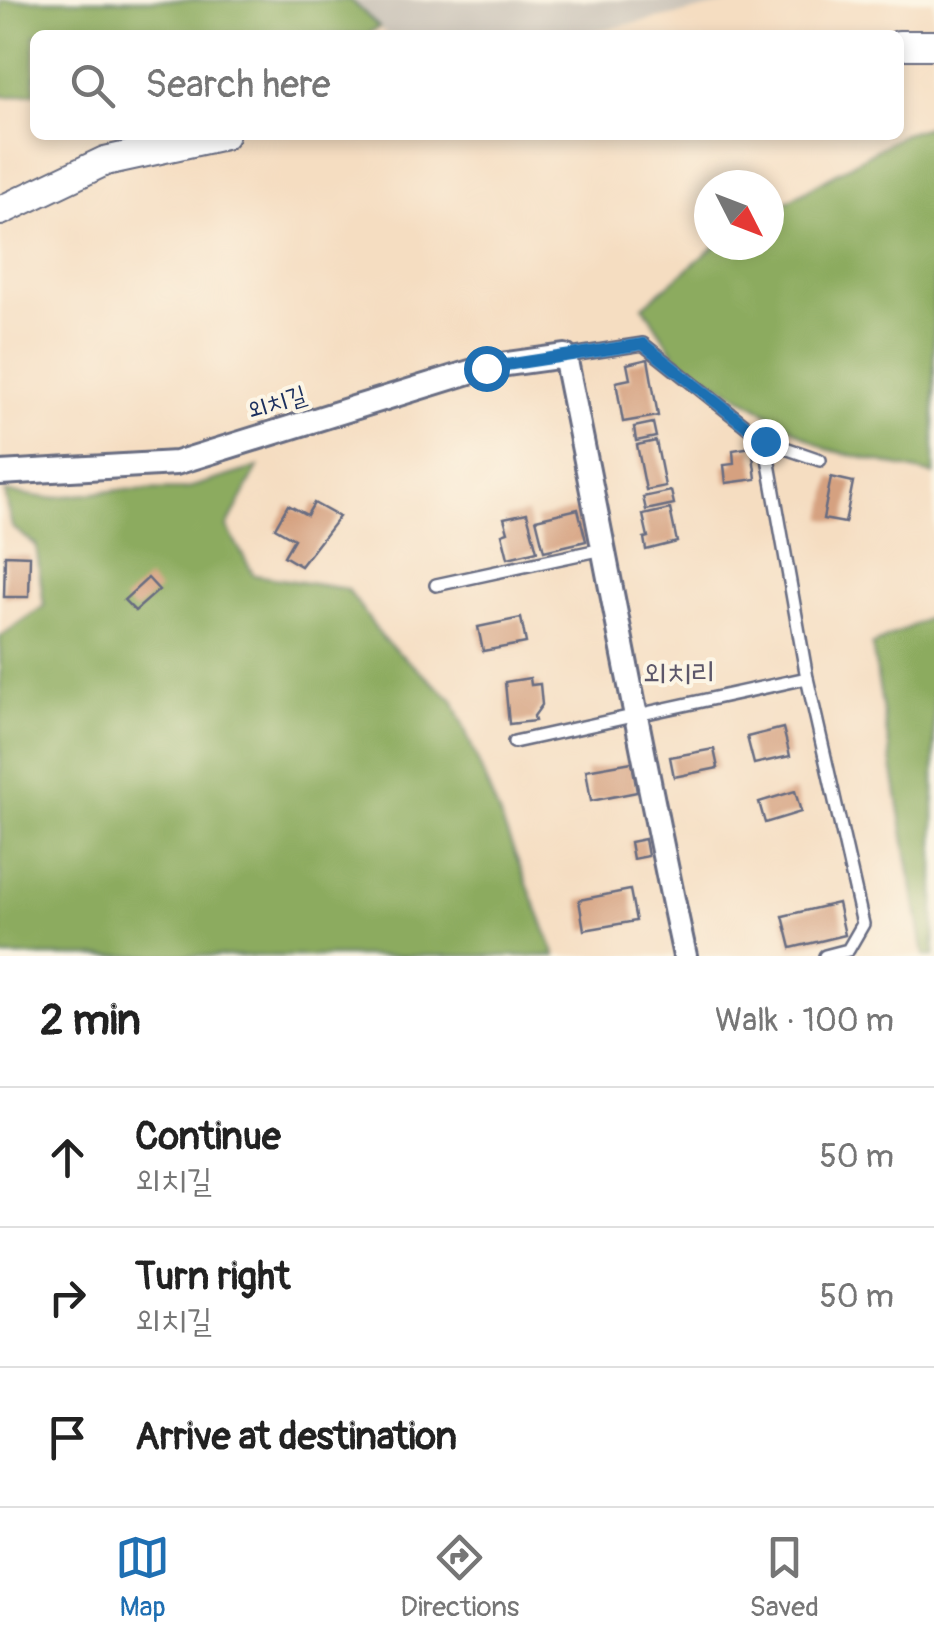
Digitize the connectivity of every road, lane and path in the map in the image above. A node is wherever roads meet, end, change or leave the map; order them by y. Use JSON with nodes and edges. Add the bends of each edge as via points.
{"nodes":[{"id":1,"x":904,"y":45,"type":"edge"},
{"id":2,"x":934,"y":45,"type":"edge"},
{"id":3,"x":201,"y":140,"type":"edge"},
{"id":4,"x":0,"y":210,"type":"edge"},
{"id":5,"x":565,"y":356,"type":"junction"},
{"id":6,"x":765,"y":441,"type":"junction"},
{"id":7,"x":820,"y":460,"type":"dead end"},
{"id":8,"x":0,"y":473,"type":"edge"},
{"id":9,"x":605,"y":549,"type":"junction"},
{"id":10,"x":436,"y":585,"type":"dead end"},
{"id":11,"x":808,"y":678,"type":"junction"},
{"id":12,"x":634,"y":714,"type":"junction"},
{"id":13,"x":514,"y":742,"type":"dead end"},
{"id":14,"x":685,"y":956,"type":"edge"},
{"id":15,"x":825,"y":956,"type":"edge"}],
"edges":[{"from":1,"to":2,"type":"street"},
{"from":3,"to":4,"type":"street","via":[[105,161]]},
{"from":5,"to":6,"type":"lane","name":"외치길","via":[[643,344]]},
{"from":5,"to":8,"type":"street","name":"외치길","via":[[486,368],[176,463]]},
{"from":5,"to":9,"type":"street"},
{"from":6,"to":7,"type":"lane","name":"외치길"},
{"from":6,"to":11,"type":"lane"},
{"from":9,"to":10,"type":"lane"},
{"from":9,"to":12,"type":"street"},
{"from":11,"to":12,"type":"lane"},
{"from":11,"to":15,"type":"lane","via":[[863,924],[848,950]]},
{"from":12,"to":13,"type":"lane"},
{"from":12,"to":14,"type":"street"}]}
